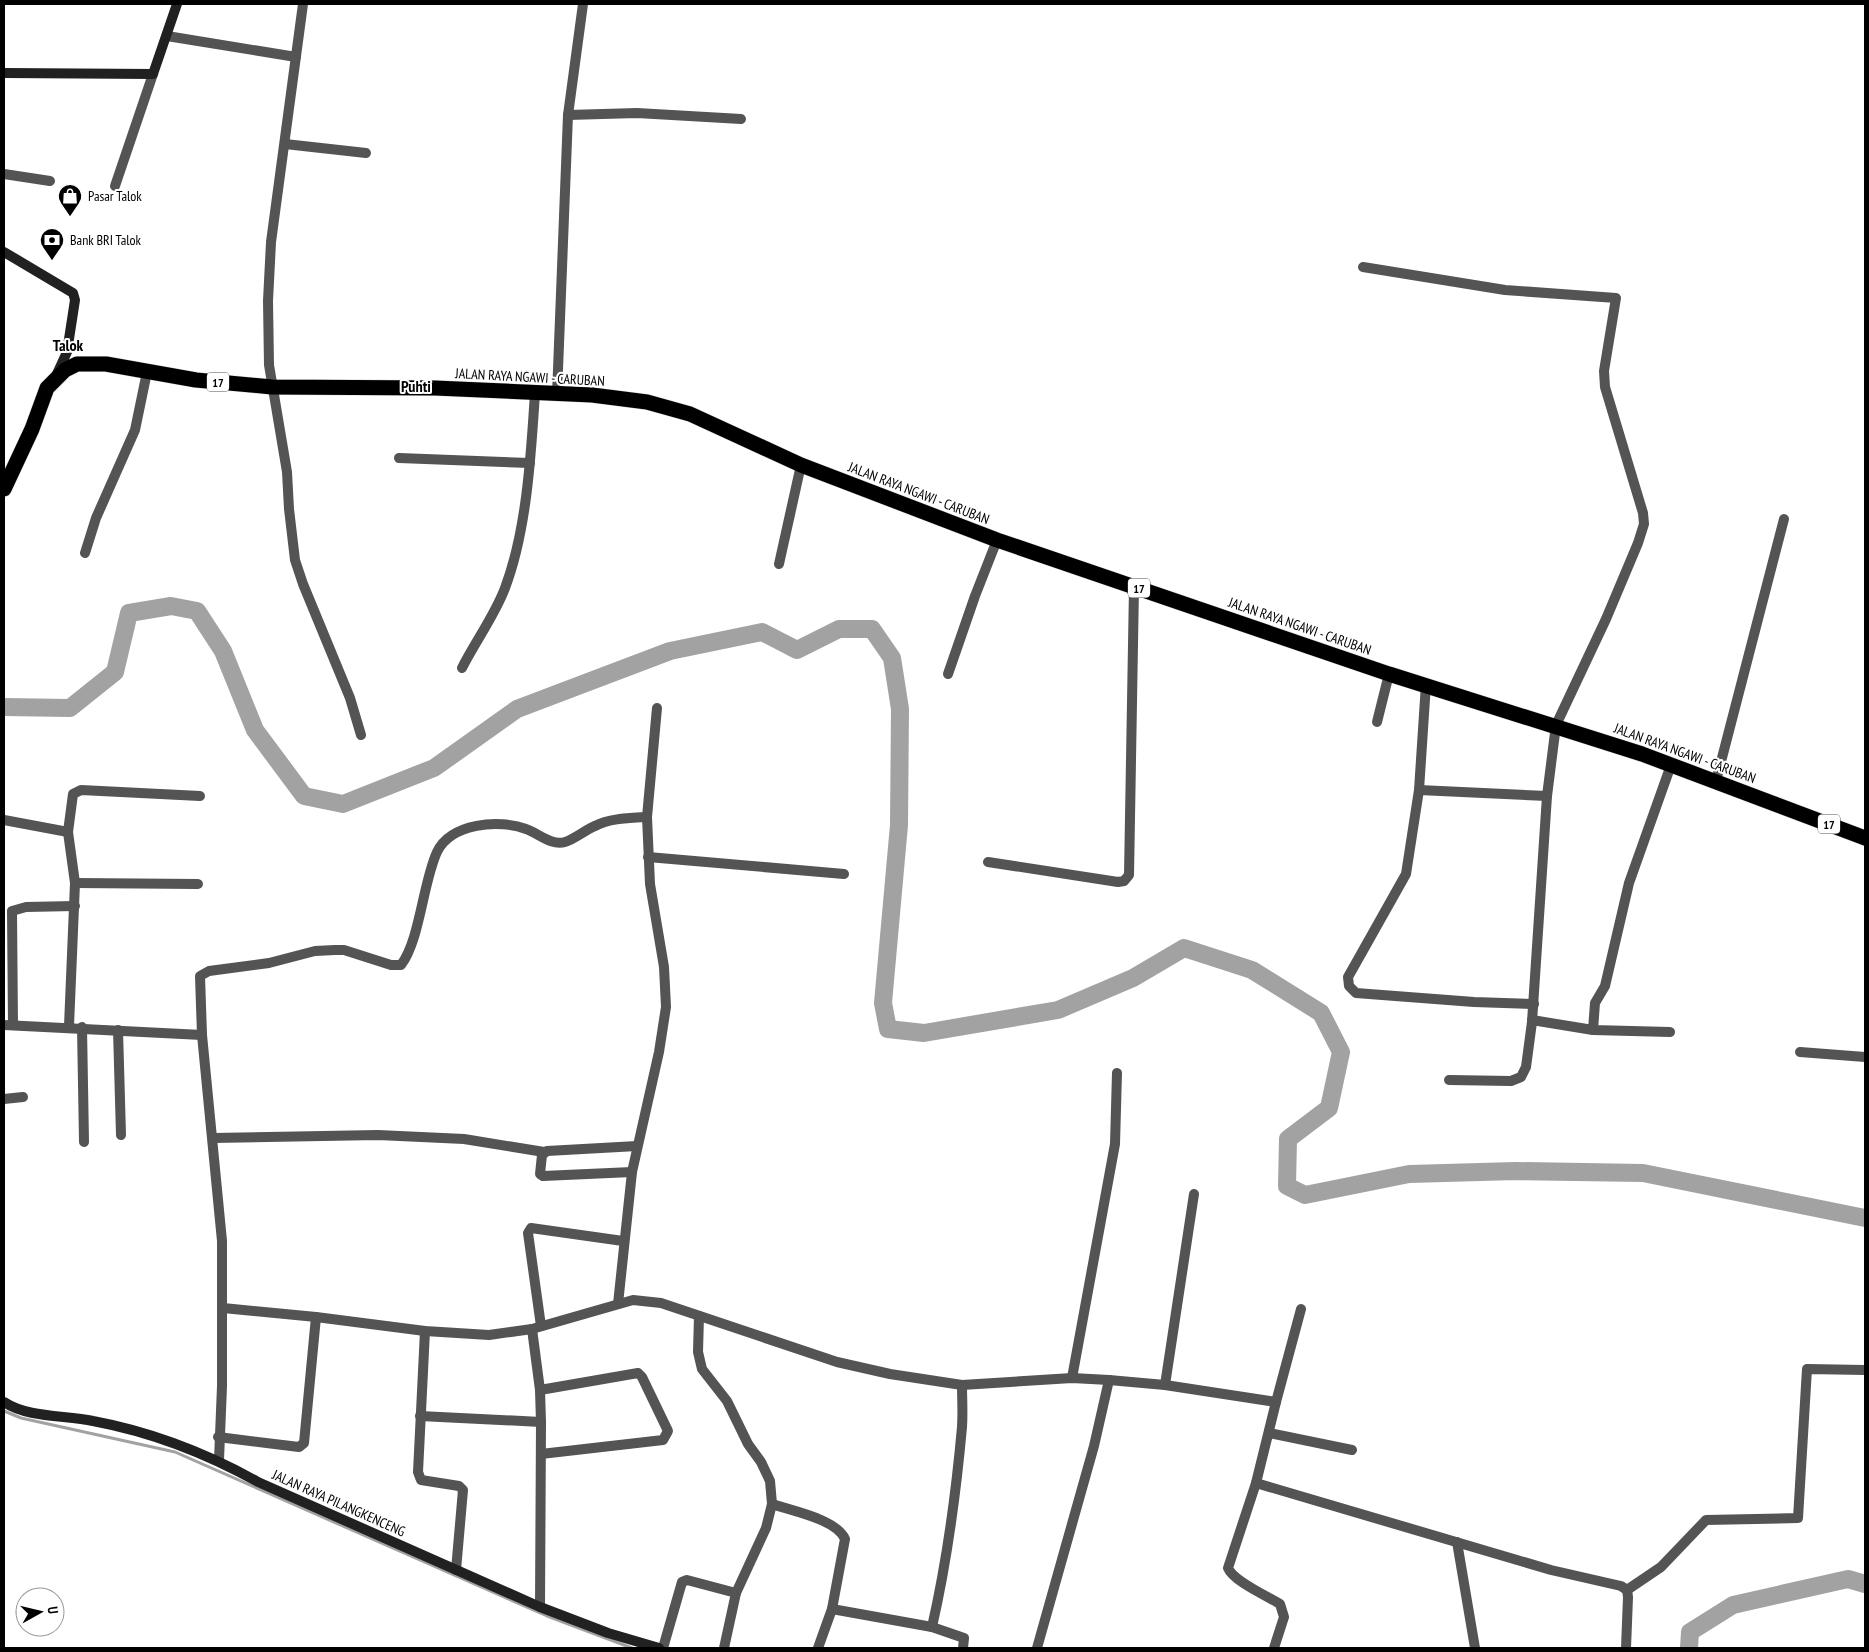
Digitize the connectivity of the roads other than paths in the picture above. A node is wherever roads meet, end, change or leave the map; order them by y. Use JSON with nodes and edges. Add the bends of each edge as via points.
{"nodes":[{"id":1,"x":177,"y":4,"type":"edge"},
{"id":2,"x":303,"y":4,"type":"edge"},
{"id":3,"x":584,"y":4,"type":"edge"},
{"id":4,"x":167,"y":36,"type":"junction"},
{"id":5,"x":296,"y":57,"type":"junction"},
{"id":6,"x":4,"y":73,"type":"edge"},
{"id":7,"x":153,"y":74,"type":"junction"},
{"id":8,"x":568,"y":115,"type":"junction"},
{"id":9,"x":740,"y":118,"type":"dead end"},
{"id":10,"x":285,"y":144,"type":"junction"},
{"id":11,"x":366,"y":153,"type":"dead end"},
{"id":12,"x":4,"y":174,"type":"edge"},
{"id":13,"x":50,"y":181,"type":"dead end"},
{"id":14,"x":115,"y":186,"type":"dead end"},
{"id":15,"x":4,"y":252,"type":"edge"},
{"id":16,"x":1363,"y":268,"type":"dead end"},
{"id":17,"x":68,"y":345,"type":"junction"},
{"id":18,"x":87,"y":363,"type":"junction"},
{"id":19,"x":147,"y":372,"type":"junction"},
{"id":20,"x":53,"y":382,"type":"junction"},
{"id":21,"x":272,"y":387,"type":"junction"},
{"id":22,"x":536,"y":393,"type":"junction"},
{"id":23,"x":557,"y":394,"type":"junction"},
{"id":24,"x":399,"y":458,"type":"dead end"},
{"id":25,"x":530,"y":463,"type":"junction"},
{"id":26,"x":801,"y":465,"type":"junction"},
{"id":27,"x":4,"y":489,"type":"edge"},
{"id":28,"x":1784,"y":519,"type":"dead end"},
{"id":29,"x":997,"y":540,"type":"junction"},
{"id":30,"x":85,"y":553,"type":"dead end"},
{"id":31,"x":779,"y":564,"type":"dead end"},
{"id":32,"x":1134,"y":587,"type":"junction"},
{"id":33,"x":462,"y":668,"type":"dead end"},
{"id":34,"x":948,"y":674,"type":"dead end"},
{"id":35,"x":1389,"y":674,"type":"junction"},
{"id":36,"x":1426,"y":684,"type":"junction"},
{"id":37,"x":657,"y":708,"type":"dead end"},
{"id":38,"x":1377,"y":722,"type":"dead end"},
{"id":39,"x":1556,"y":725,"type":"junction"},
{"id":40,"x":361,"y":735,"type":"dead end"},
{"id":41,"x":1671,"y":765,"type":"junction"},
{"id":42,"x":1716,"y":781,"type":"junction"},
{"id":43,"x":1419,"y":790,"type":"junction"},
{"id":44,"x":200,"y":796,"type":"dead end"},
{"id":45,"x":1547,"y":796,"type":"junction"},
{"id":46,"x":647,"y":817,"type":"junction"},
{"id":47,"x":4,"y":820,"type":"edge"},
{"id":48,"x":68,"y":832,"type":"junction"},
{"id":49,"x":1865,"y":838,"type":"edge"},
{"id":50,"x":648,"y":857,"type":"junction"},
{"id":51,"x":988,"y":862,"type":"dead end"},
{"id":52,"x":844,"y":874,"type":"dead end"},
{"id":53,"x":75,"y":883,"type":"junction"},
{"id":54,"x":198,"y":884,"type":"dead end"},
{"id":55,"x":75,"y":906,"type":"junction"},
{"id":56,"x":1534,"y":1004,"type":"junction"},
{"id":57,"x":1532,"y":1020,"type":"junction"},
{"id":58,"x":8,"y":1025,"type":"edge"},
{"id":59,"x":69,"y":1026,"type":"junction"},
{"id":60,"x":82,"y":1027,"type":"junction"},
{"id":61,"x":118,"y":1030,"type":"junction"},
{"id":62,"x":1594,"y":1030,"type":"junction"},
{"id":63,"x":1670,"y":1032,"type":"dead end"},
{"id":64,"x":202,"y":1035,"type":"junction"},
{"id":65,"x":1800,"y":1052,"type":"dead end"},
{"id":66,"x":1865,"y":1058,"type":"edge"},
{"id":67,"x":1117,"y":1073,"type":"dead end"},
{"id":68,"x":1449,"y":1080,"type":"dead end"},
{"id":69,"x":23,"y":1097,"type":"dead end"},
{"id":70,"x":4,"y":1099,"type":"edge"},
{"id":71,"x":122,"y":1135,"type":"dead end"},
{"id":72,"x":213,"y":1138,"type":"junction"},
{"id":73,"x":84,"y":1142,"type":"dead end"},
{"id":74,"x":636,"y":1146,"type":"junction"},
{"id":75,"x":544,"y":1152,"type":"junction"},
{"id":76,"x":632,"y":1172,"type":"junction"},
{"id":77,"x":1194,"y":1194,"type":"dead end"},
{"id":78,"x":623,"y":1241,"type":"junction"},
{"id":79,"x":618,"y":1304,"type":"junction"},
{"id":80,"x":223,"y":1308,"type":"junction"},
{"id":81,"x":1301,"y":1309,"type":"dead end"},
{"id":82,"x":699,"y":1316,"type":"junction"},
{"id":83,"x":316,"y":1317,"type":"junction"},
{"id":84,"x":536,"y":1328,"type":"junction"},
{"id":85,"x":425,"y":1331,"type":"junction"},
{"id":86,"x":1865,"y":1370,"type":"edge"},
{"id":87,"x":1072,"y":1378,"type":"junction"},
{"id":88,"x":1109,"y":1380,"type":"junction"},
{"id":89,"x":962,"y":1385,"type":"junction"},
{"id":90,"x":1164,"y":1385,"type":"junction"},
{"id":91,"x":540,"y":1390,"type":"junction"},
{"id":92,"x":4,"y":1402,"type":"edge"},
{"id":93,"x":1276,"y":1402,"type":"junction"},
{"id":94,"x":420,"y":1416,"type":"junction"},
{"id":95,"x":541,"y":1422,"type":"junction"},
{"id":96,"x":1269,"y":1433,"type":"junction"},
{"id":97,"x":218,"y":1437,"type":"junction"},
{"id":98,"x":1352,"y":1450,"type":"dead end"},
{"id":99,"x":541,"y":1454,"type":"junction"},
{"id":100,"x":219,"y":1460,"type":"junction"},
{"id":101,"x":1256,"y":1483,"type":"junction"},
{"id":102,"x":772,"y":1504,"type":"junction"},
{"id":103,"x":1457,"y":1542,"type":"junction"},
{"id":104,"x":456,"y":1570,"type":"junction"},
{"id":105,"x":1626,"y":1590,"type":"junction"},
{"id":106,"x":736,"y":1593,"type":"junction"},
{"id":107,"x":540,"y":1607,"type":"junction"},
{"id":108,"x":832,"y":1609,"type":"junction"},
{"id":109,"x":932,"y":1627,"type":"junction"},
{"id":110,"x":659,"y":1648,"type":"edge"},
{"id":111,"x":663,"y":1648,"type":"edge"},
{"id":112,"x":724,"y":1648,"type":"edge"},
{"id":113,"x":818,"y":1648,"type":"edge"},
{"id":114,"x":963,"y":1648,"type":"edge"},
{"id":115,"x":1037,"y":1648,"type":"edge"},
{"id":116,"x":1274,"y":1648,"type":"edge"},
{"id":117,"x":1475,"y":1648,"type":"edge"},
{"id":118,"x":1626,"y":1648,"type":"edge"}],
"edges":[{"from":1,"to":4,"type":"main road"},
{"from":2,"to":5,"type":"street"},
{"from":3,"to":8,"type":"street"},
{"from":4,"to":5,"type":"street"},
{"from":4,"to":7,"type":"main road"},
{"from":5,"to":10,"type":"street"},
{"from":6,"to":7,"type":"main road"},
{"from":7,"to":14,"type":"street"},
{"from":8,"to":9,"type":"street","via":[[637,113]]},
{"from":8,"to":23,"type":"street"},
{"from":10,"to":11,"type":"street"},
{"from":10,"to":21,"type":"street","via":[[269,271]]},
{"from":12,"to":13,"type":"street"},
{"from":15,"to":17,"type":"main road","via":[[73,293],[75,300]]},
{"from":16,"to":39,"type":"street","via":[[1505,290],[1616,298],[1604,371],[1605,387],[1644,524],[1613,604]]},
{"from":17,"to":18,"type":"main road","via":[[78,358]]},
{"from":17,"to":20,"type":"main road"},
{"from":18,"to":19,"type":"highway","name":"JALAN RAYA NGAWI - CARUBAN","number":"17"},
{"from":18,"to":20,"type":"highway","name":"JALAN RAYA NGAWI - CARUBAN","number":"17","via":[[65,370]]},
{"from":19,"to":21,"type":"highway","name":"JALAN RAYA NGAWI - CARUBAN","number":"17"},
{"from":19,"to":30,"type":"street","via":[[135,430],[96,518]]},
{"from":20,"to":27,"type":"highway","name":"JALAN RAYA NGAWI - CARUBAN","number":"17","via":[[47,388]]},
{"from":21,"to":22,"type":"highway","name":"JALAN RAYA NGAWI - CARUBAN","number":"17"},
{"from":21,"to":40,"type":"street","via":[[287,472],[295,560],[352,704]]},
{"from":22,"to":23,"type":"highway","name":"JALAN RAYA NGAWI - CARUBAN","number":"17"},
{"from":22,"to":25,"type":"street"},
{"from":23,"to":26,"type":"highway","name":"JALAN RAYA NGAWI - CARUBAN","number":"17","via":[[628,399],[679,409]]},
{"from":24,"to":25,"type":"street"},
{"from":25,"to":33,"type":"street","via":[[511,570],[504,590]]},
{"from":26,"to":29,"type":"highway","name":"JALAN RAYA NGAWI - CARUBAN","number":"17"},
{"from":26,"to":31,"type":"street"},
{"from":28,"to":42,"type":"street"},
{"from":29,"to":32,"type":"highway","name":"JALAN RAYA NGAWI - CARUBAN","number":"17"},
{"from":29,"to":34,"type":"street"},
{"from":32,"to":35,"type":"highway","name":"JALAN RAYA NGAWI - CARUBAN","number":"17"},
{"from":32,"to":51,"type":"street","via":[[1129,875],[1118,882]]},
{"from":35,"to":36,"type":"highway","name":"JALAN RAYA NGAWI - CARUBAN","number":"17"},
{"from":35,"to":38,"type":"street"},
{"from":36,"to":39,"type":"highway","name":"JALAN RAYA NGAWI - CARUBAN","number":"17"},
{"from":36,"to":43,"type":"street"},
{"from":37,"to":46,"type":"street"},
{"from":39,"to":41,"type":"highway","name":"JALAN RAYA NGAWI - CARUBAN","number":"17"},
{"from":39,"to":45,"type":"street"},
{"from":41,"to":42,"type":"highway","name":"JALAN RAYA NGAWI - CARUBAN","number":"17"},
{"from":41,"to":62,"type":"street","via":[[1629,883],[1605,986],[1595,1003]]},
{"from":42,"to":49,"type":"highway","name":"JALAN RAYA NGAWI - CARUBAN","number":"17"},
{"from":43,"to":45,"type":"street"},
{"from":43,"to":56,"type":"street","via":[[1406,874],[1348,977],[1349,986],[1356,993]]},
{"from":44,"to":48,"type":"street","via":[[81,790],[70,799]]},
{"from":45,"to":56,"type":"street"},
{"from":46,"to":50,"type":"street"},
{"from":46,"to":64,"type":"street","via":[[600,824],[565,842],[556,843],[526,829],[508,825],[465,829],[450,836],[437,852],[415,930],[401,964],[391,965],[335,950],[203,973],[199,982]]},
{"from":47,"to":48,"type":"street"},
{"from":48,"to":53,"type":"street"},
{"from":50,"to":52,"type":"street"},
{"from":50,"to":74,"type":"street","via":[[664,967],[666,1007],[659,1052]]},
{"from":53,"to":54,"type":"street"},
{"from":53,"to":55,"type":"street"},
{"from":55,"to":58,"type":"street","via":[[26,907],[12,911]]},
{"from":55,"to":59,"type":"street"},
{"from":56,"to":57,"type":"street"},
{"from":57,"to":62,"type":"street"},
{"from":57,"to":68,"type":"street","via":[[1526,1067],[1521,1077],[1511,1081]]},
{"from":58,"to":59,"type":"street"},
{"from":59,"to":60,"type":"street"},
{"from":60,"to":61,"type":"street"},
{"from":60,"to":73,"type":"street"},
{"from":61,"to":64,"type":"street"},
{"from":61,"to":71,"type":"street"},
{"from":62,"to":63,"type":"street"},
{"from":64,"to":72,"type":"street"},
{"from":65,"to":66,"type":"street"},
{"from":67,"to":87,"type":"street","via":[[1115,1144]]},
{"from":69,"to":70,"type":"street"},
{"from":72,"to":75,"type":"street","via":[[388,1135],[464,1139]]},
{"from":72,"to":80,"type":"street","via":[[222,1241]]},
{"from":74,"to":75,"type":"street"},
{"from":74,"to":76,"type":"street"},
{"from":75,"to":76,"type":"street","via":[[540,1174],[543,1176]]},
{"from":76,"to":78,"type":"street"},
{"from":77,"to":90,"type":"street"},
{"from":78,"to":79,"type":"street"},
{"from":78,"to":84,"type":"street","via":[[531,1228],[528,1233]]},
{"from":79,"to":82,"type":"street","via":[[645,1300]]},
{"from":79,"to":84,"type":"street"},
{"from":80,"to":83,"type":"street"},
{"from":80,"to":97,"type":"street"},
{"from":81,"to":93,"type":"street"},
{"from":82,"to":89,"type":"street","via":[[837,1362]]},
{"from":82,"to":102,"type":"street","via":[[698,1352],[702,1369],[727,1401],[748,1444],[761,1462],[770,1481]]},
{"from":83,"to":85,"type":"street"},
{"from":83,"to":97,"type":"street","via":[[302,1446]]},
{"from":84,"to":85,"type":"street","via":[[489,1335]]},
{"from":84,"to":91,"type":"street"},
{"from":85,"to":94,"type":"street"},
{"from":86,"to":105,"type":"street","via":[[1807,1369],[1798,1518],[1706,1520],[1661,1567]]},
{"from":87,"to":88,"type":"street"},
{"from":87,"to":89,"type":"street"},
{"from":88,"to":90,"type":"street"},
{"from":88,"to":115,"type":"street","via":[[1094,1446]]},
{"from":89,"to":109,"type":"street","via":[[962,1427],[954,1496]]},
{"from":90,"to":93,"type":"street"},
{"from":91,"to":95,"type":"street"},
{"from":91,"to":99,"type":"street","via":[[638,1373],[668,1431],[663,1440]]},
{"from":92,"to":100,"type":"main road","name":"JALAN RAYA PILANGKENCENG","via":[[18,1409],[139,1431]]},
{"from":93,"to":96,"type":"street"},
{"from":94,"to":95,"type":"street"},
{"from":94,"to":104,"type":"street","via":[[420,1478],[459,1486],[463,1490]]},
{"from":95,"to":99,"type":"street"},
{"from":96,"to":98,"type":"street"},
{"from":96,"to":101,"type":"street"},
{"from":97,"to":100,"type":"street"},
{"from":99,"to":107,"type":"street"},
{"from":100,"to":104,"type":"main road","name":"JALAN RAYA PILANGKENCENG","via":[[258,1482]]},
{"from":101,"to":103,"type":"street"},
{"from":101,"to":116,"type":"street","via":[[1228,1568],[1280,1604],[1284,1617]]},
{"from":102,"to":106,"type":"street","via":[[766,1528]]},
{"from":102,"to":108,"type":"street","via":[[829,1524],[842,1532],[845,1539],[843,1556]]},
{"from":103,"to":105,"type":"street"},
{"from":103,"to":117,"type":"street"},
{"from":104,"to":107,"type":"main road","name":"JALAN RAYA PILANGKENCENG"},
{"from":105,"to":118,"type":"street"},
{"from":106,"to":111,"type":"street","via":[[687,1580],[682,1582]]},
{"from":106,"to":112,"type":"street"},
{"from":107,"to":110,"type":"main road","name":"JALAN RAYA PILANGKENCENG"},
{"from":108,"to":109,"type":"street"},
{"from":108,"to":113,"type":"street"},
{"from":109,"to":114,"type":"street","via":[[964,1638]]}]}
